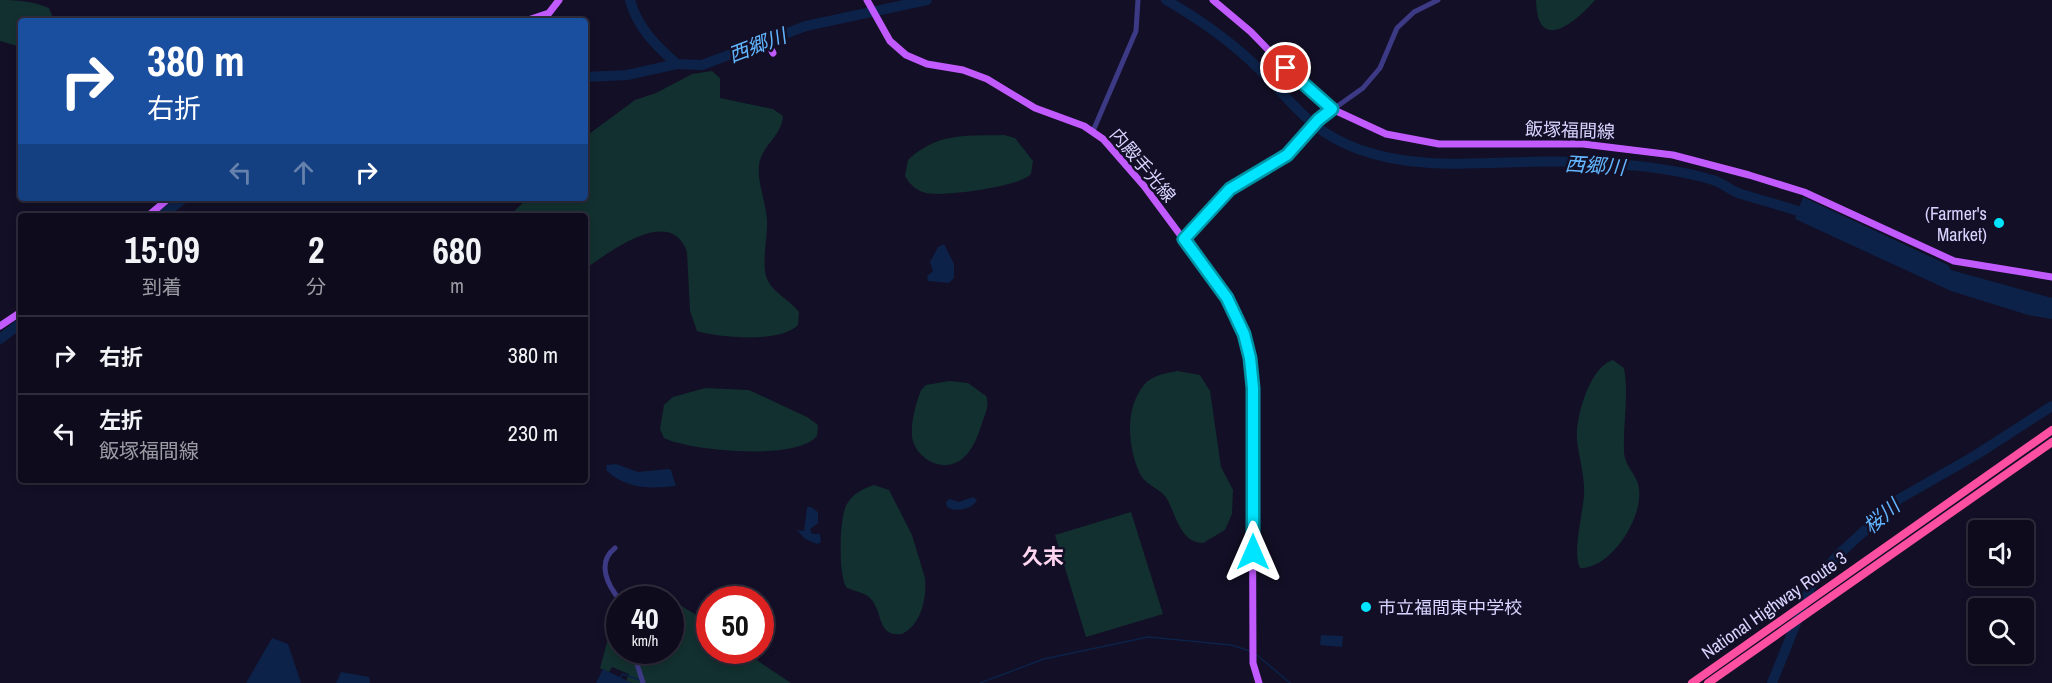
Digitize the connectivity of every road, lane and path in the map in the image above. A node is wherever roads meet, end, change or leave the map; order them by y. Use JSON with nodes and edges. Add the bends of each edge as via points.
{"nodes":[{"id":1,"x":558,"y":0,"type":"edge"},
{"id":2,"x":1138,"y":0,"type":"edge"},
{"id":3,"x":1213,"y":0,"type":"edge"},
{"id":4,"x":1438,"y":0,"type":"edge"},
{"id":5,"x":868,"y":2,"type":"edge"},
{"id":6,"x":534,"y":18,"type":"edge"},
{"id":7,"x":1332,"y":109,"type":"junction"},
{"id":8,"x":1093,"y":131,"type":"junction"},
{"id":9,"x":166,"y":201,"type":"edge"},
{"id":10,"x":152,"y":213,"type":"edge"},
{"id":11,"x":1184,"y":239,"type":"junction"},
{"id":12,"x":2052,"y":277,"type":"edge"},
{"id":13,"x":18,"y":314,"type":"edge"},
{"id":14,"x":0,"y":326,"type":"edge"},
{"id":15,"x":2052,"y":430,"type":"edge"},
{"id":16,"x":2052,"y":442,"type":"edge"},
{"id":17,"x":1984,"y":483,"type":"junction"},
{"id":18,"x":615,"y":548,"type":"dead end"},
{"id":19,"x":611,"y":586,"type":"edge"},
{"id":20,"x":1766,"y":637,"type":"junction"},
{"id":21,"x":637,"y":664,"type":"edge"},
{"id":22,"x":643,"y":683,"type":"edge"},
{"id":23,"x":1259,"y":683,"type":"edge"},
{"id":24,"x":1692,"y":683,"type":"edge"},
{"id":25,"x":1708,"y":683,"type":"edge"}],
"edges":[{"from":1,"to":6,"type":"main road","via":[[549,13]]},
{"from":2,"to":8,"type":"street","via":[[1136,31]]},
{"from":3,"to":7,"type":"main road","name":"飯塚福間線"},
{"from":4,"to":7,"type":"street","via":[[1405,19],[1392,35],[1373,77],[1353,97]]},
{"from":5,"to":8,"type":"main road","name":"内殿手光線","via":[[898,49],[916,60],[987,79],[1035,108]]},
{"from":7,"to":11,"type":"street","via":[[1287,155],[1230,189]]},
{"from":7,"to":12,"type":"main road","name":"飯塚福間線","via":[[1386,134],[1428,143],[1583,144],[1673,155],[1804,192],[1954,261]]},
{"from":8,"to":11,"type":"main road","name":"内殿手光線","via":[[1144,186]]},
{"from":9,"to":10,"type":"main road"},
{"from":11,"to":23,"type":"main road","name":"内殿手光線","via":[[1227,298],[1250,358],[1253,663]]},
{"from":13,"to":14,"type":"main road"},
{"from":15,"to":17,"type":"highway","name":"National Highway Route 3"},
{"from":16,"to":17,"type":"highway","name":"National Highway Route 3"},
{"from":17,"to":20,"type":"highway","name":"National Highway Route 3"},
{"from":18,"to":19,"type":"street","via":[[606,560],[606,577]]},
{"from":20,"to":24,"type":"highway","name":"National Highway Route 3"},
{"from":20,"to":25,"type":"highway","name":"National Highway Route 3"},
{"from":21,"to":22,"type":"street"}]}
